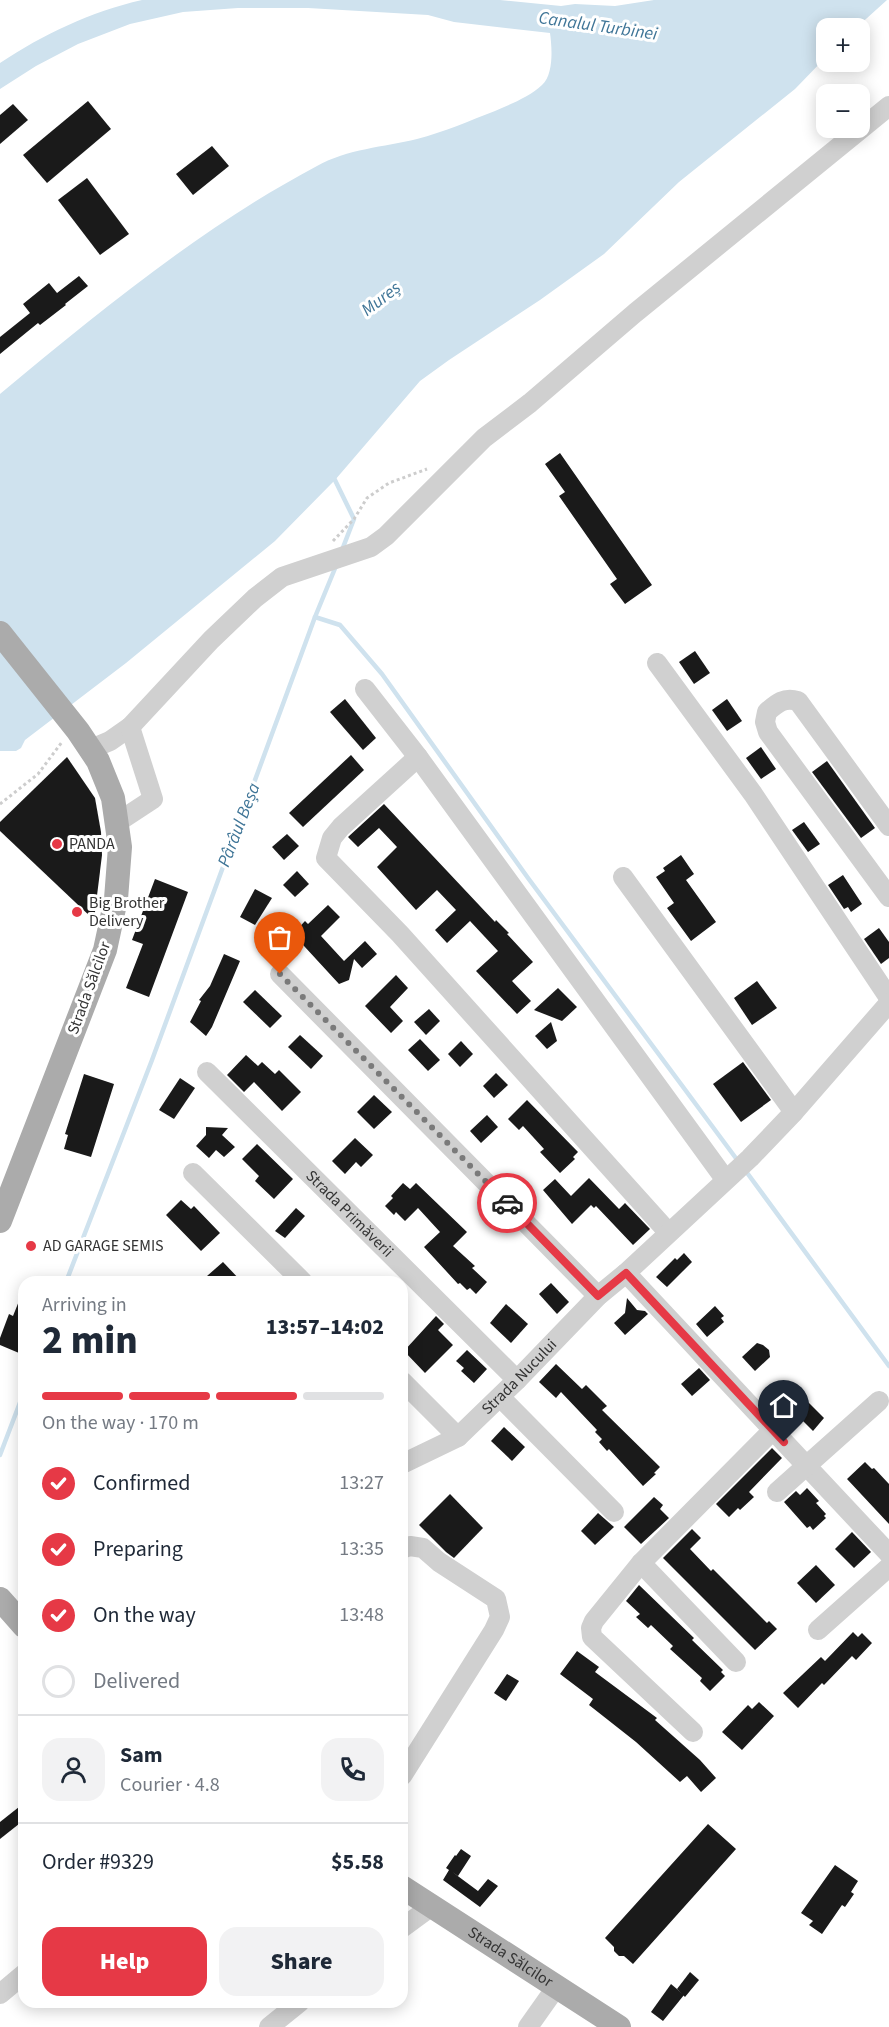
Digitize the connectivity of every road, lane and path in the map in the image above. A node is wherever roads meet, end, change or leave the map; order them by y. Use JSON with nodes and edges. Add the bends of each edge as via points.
{"nodes":[{"id":1,"x":889,"y":106,"type":"edge"},
{"id":2,"x":457,"y":465,"type":"junction"},
{"id":3,"x":329,"y":544,"type":"dead end"},
{"id":4,"x":0,"y":633,"type":"edge"},
{"id":5,"x":657,"y":663,"type":"dead end"},
{"id":6,"x":365,"y":690,"type":"dead end"},
{"id":7,"x":130,"y":726,"type":"junction"},
{"id":8,"x":84,"y":740,"type":"junction"},
{"id":9,"x":418,"y":757,"type":"junction"},
{"id":10,"x":0,"y":804,"type":"edge"},
{"id":11,"x":118,"y":822,"type":"junction"},
{"id":12,"x":889,"y":826,"type":"edge"},
{"id":13,"x":889,"y":864,"type":"edge"},
{"id":14,"x":623,"y":877,"type":"dead end"},
{"id":15,"x":884,"y":889,"type":"edge"},
{"id":16,"x":280,"y":974,"type":"dead end"},
{"id":17,"x":889,"y":998,"type":"edge"},
{"id":18,"x":889,"y":1003,"type":"edge"},
{"id":19,"x":207,"y":1072,"type":"dead end"},
{"id":20,"x":794,"y":1112,"type":"junction"},
{"id":21,"x":193,"y":1173,"type":"dead end"},
{"id":22,"x":729,"y":1175,"type":"junction"},
{"id":23,"x":0,"y":1221,"type":"edge"},
{"id":24,"x":668,"y":1232,"type":"junction"},
{"id":25,"x":626,"y":1273,"type":"junction"},
{"id":26,"x":297,"y":1276,"type":"edge"},
{"id":27,"x":598,"y":1296,"type":"junction"},
{"id":28,"x":517,"y":1380,"type":"junction"},
{"id":29,"x":408,"y":1387,"type":"edge"},
{"id":30,"x":500,"y":1397,"type":"junction"},
{"id":31,"x":879,"y":1401,"type":"dead end"},
{"id":32,"x":773,"y":1430,"type":"junction"},
{"id":33,"x":458,"y":1437,"type":"junction"},
{"id":34,"x":408,"y":1461,"type":"edge"},
{"id":35,"x":806,"y":1466,"type":"junction"},
{"id":36,"x":777,"y":1492,"type":"dead end"},
{"id":37,"x":614,"y":1512,"type":"dead end"},
{"id":38,"x":408,"y":1547,"type":"edge"},
{"id":39,"x":889,"y":1554,"type":"edge"},
{"id":40,"x":641,"y":1563,"type":"junction"},
{"id":41,"x":889,"y":1567,"type":"edge"},
{"id":42,"x":0,"y":1599,"type":"edge"},
{"id":43,"x":18,"y":1619,"type":"edge"},
{"id":44,"x":818,"y":1630,"type":"dead end"},
{"id":45,"x":736,"y":1662,"type":"dead end"},
{"id":46,"x":693,"y":1732,"type":"dead end"},
{"id":47,"x":410,"y":1745,"type":"edge"},
{"id":48,"x":408,"y":1891,"type":"edge"},
{"id":49,"x":432,"y":1906,"type":"junction"},
{"id":50,"x":408,"y":1924,"type":"edge"},
{"id":51,"x":18,"y":1979,"type":"edge"},
{"id":52,"x":557,"y":1986,"type":"junction"},
{"id":53,"x":0,"y":1994,"type":"edge"},
{"id":54,"x":293,"y":2008,"type":"edge"},
{"id":55,"x":269,"y":2027,"type":"edge"},
{"id":56,"x":528,"y":2027,"type":"edge"},
{"id":57,"x":619,"y":2027,"type":"edge"}],
"edges":[{"from":1,"to":2,"type":"street","via":[[484,438]]},
{"from":2,"to":3,"type":"path","via":[[429,468],[388,483],[367,498],[354,519]]},
{"from":2,"to":7,"type":"street","via":[[370,547],[282,578],[255,598]]},
{"from":4,"to":8,"type":"main road","name":"Strada Sălcilor"},
{"from":5,"to":17,"type":"street","via":[[753,794]]},
{"from":6,"to":9,"type":"street"},
{"from":7,"to":8,"type":"street","via":[[110,741]]},
{"from":7,"to":11,"type":"street","via":[[153,799]]},
{"from":8,"to":10,"type":"path","via":[[58,745],[38,774]]},
{"from":8,"to":11,"type":"main road","name":"Strada Sălcilor","via":[[98,761]]},
{"from":9,"to":22,"type":"street"},
{"from":9,"to":24,"type":"street","via":[[341,827],[328,846],[326,858],[400,934]]},
{"from":11,"to":23,"type":"main road","name":"Strada Sălcilor","via":[[116,898],[105,950]]},
{"from":12,"to":15,"type":"street","via":[[798,701],[780,700],[767,712],[768,732]]},
{"from":13,"to":15,"type":"street"},
{"from":14,"to":20,"type":"street"},
{"from":16,"to":27,"type":"street"},
{"from":18,"to":20,"type":"street","name":"Strada Nucului"},
{"from":19,"to":28,"type":"street","name":"Strada Primăverii"},
{"from":20,"to":22,"type":"street","name":"Strada Nucului"},
{"from":21,"to":26,"type":"street"},
{"from":22,"to":24,"type":"street","name":"Strada Nucului"},
{"from":24,"to":25,"type":"street","name":"Strada Nucului"},
{"from":25,"to":27,"type":"street","name":"Strada Nucului"},
{"from":25,"to":32,"type":"street"},
{"from":27,"to":28,"type":"street","name":"Strada Nucului"},
{"from":28,"to":30,"type":"street","name":"Strada Nucului"},
{"from":29,"to":33,"type":"street"},
{"from":30,"to":33,"type":"street","name":"Strada Nucului"},
{"from":30,"to":37,"type":"street"},
{"from":31,"to":35,"type":"street"},
{"from":32,"to":35,"type":"street"},
{"from":32,"to":40,"type":"street"},
{"from":33,"to":34,"type":"street","name":"Strada Nucului"},
{"from":35,"to":36,"type":"street"},
{"from":35,"to":39,"type":"street"},
{"from":38,"to":47,"type":"street","via":[[423,1548],[496,1599],[500,1617]]},
{"from":40,"to":45,"type":"street"},
{"from":40,"to":46,"type":"street","via":[[594,1621],[592,1637]]},
{"from":41,"to":44,"type":"street"},
{"from":42,"to":43,"type":"main road"},
{"from":48,"to":49,"type":"main road","name":"Strada Sălcilor"},
{"from":49,"to":50,"type":"street"},
{"from":49,"to":52,"type":"main road","name":"Strada Sălcilor"},
{"from":51,"to":53,"type":"street"},
{"from":52,"to":56,"type":"street"},
{"from":52,"to":57,"type":"main road","name":"Strada Sălcilor"},
{"from":54,"to":55,"type":"street"}]}
